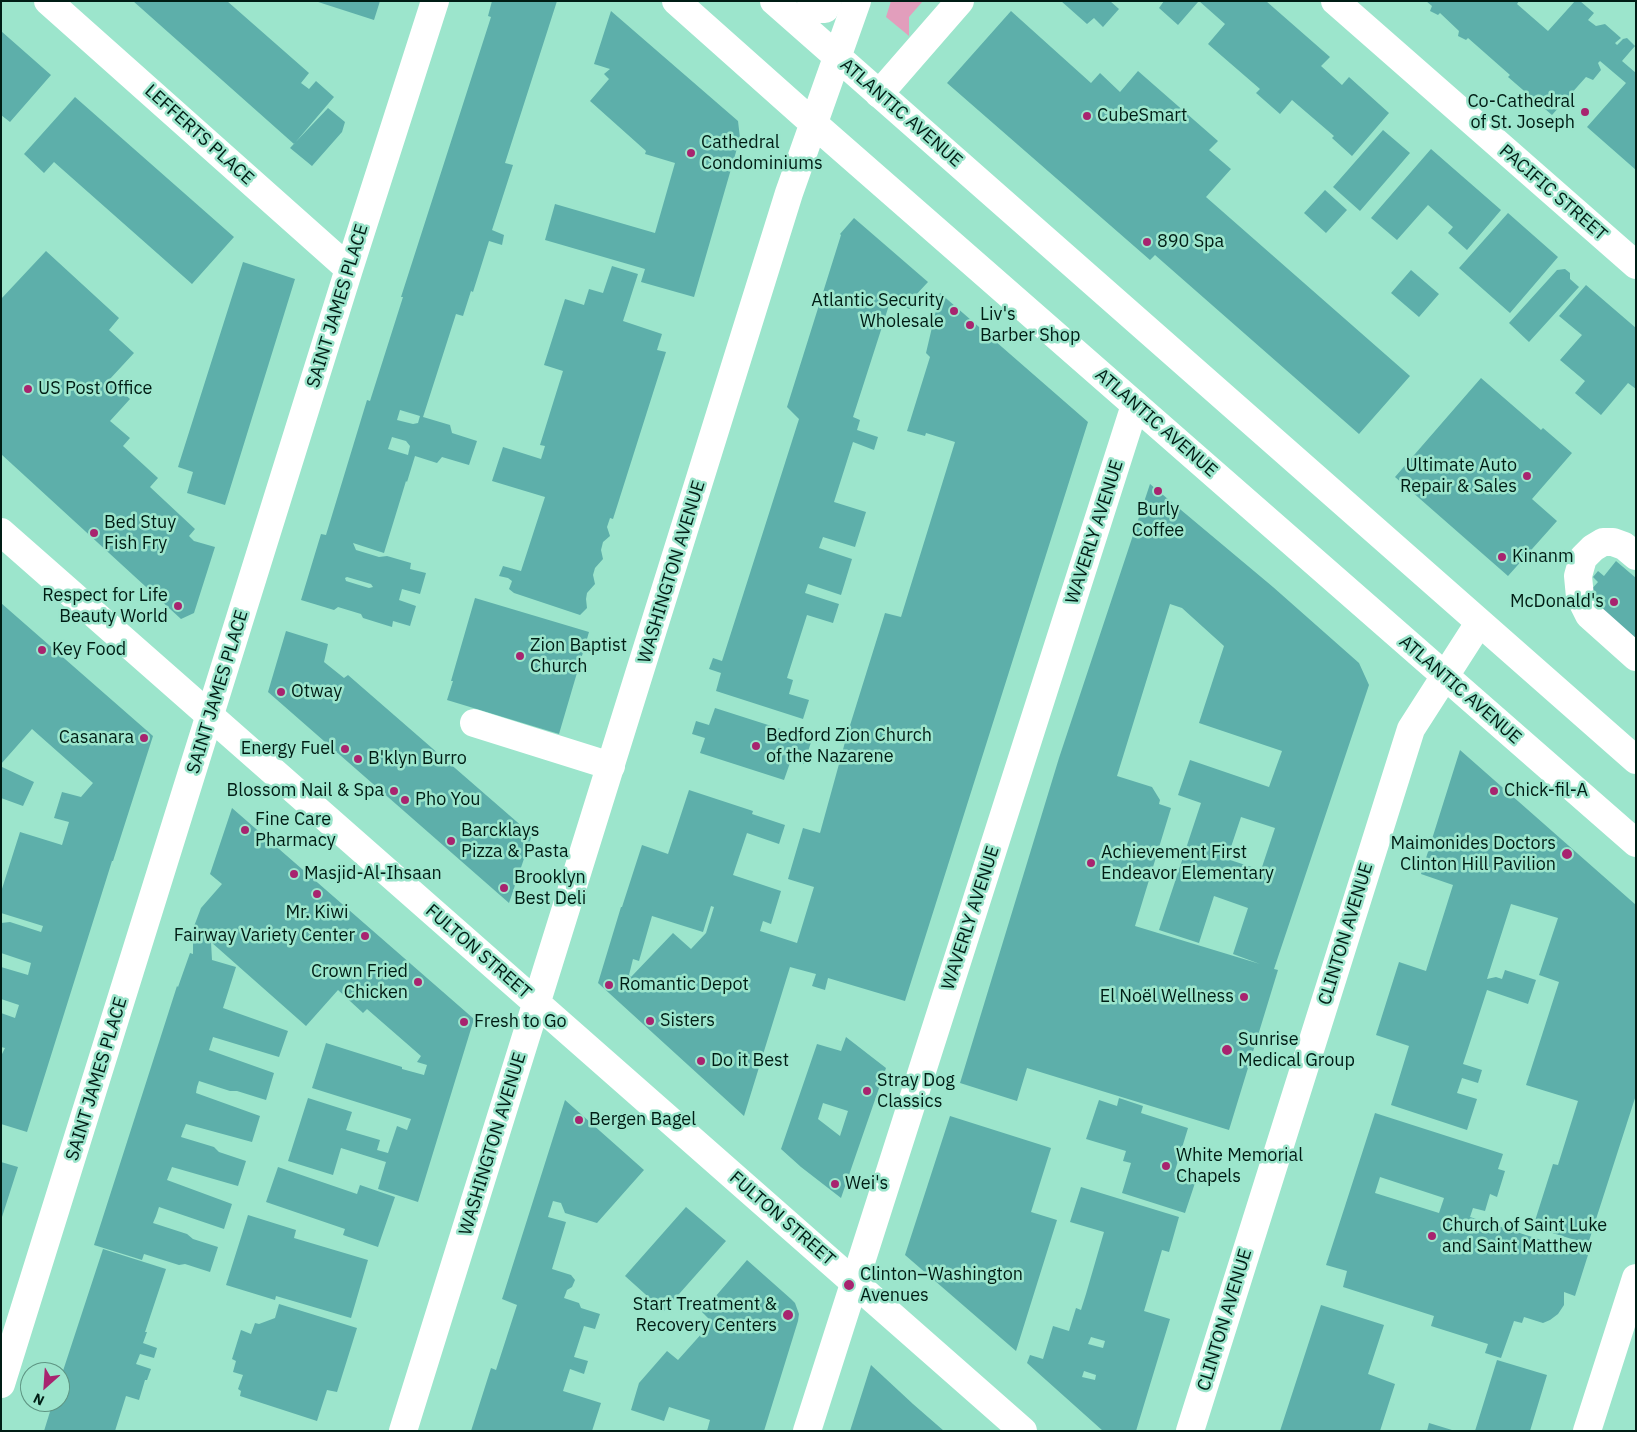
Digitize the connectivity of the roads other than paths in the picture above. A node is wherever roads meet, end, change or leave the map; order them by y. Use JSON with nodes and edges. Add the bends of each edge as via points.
{"nodes":[{"id":1,"x":48,"y":1,"type":"edge"},
{"id":2,"x":435,"y":1,"type":"edge"},
{"id":3,"x":676,"y":1,"type":"edge"},
{"id":4,"x":774,"y":1,"type":"edge"},
{"id":5,"x":811,"y":1,"type":"edge"},
{"id":6,"x":828,"y":1,"type":"edge"},
{"id":7,"x":857,"y":1,"type":"edge"},
{"id":8,"x":960,"y":1,"type":"edge"},
{"id":9,"x":1335,"y":1,"type":"edge"},
{"id":10,"x":837,"y":57,"type":"junction"},
{"id":11,"x":879,"y":94,"type":"junction"},
{"id":12,"x":813,"y":123,"type":"junction"},
{"id":13,"x":1636,"y":266,"type":"edge"},
{"id":14,"x":350,"y":269,"type":"junction"},
{"id":15,"x":1135,"y":405,"type":"junction"},
{"id":16,"x":1,"y":532,"type":"edge"},
{"id":17,"x":1636,"y":556,"type":"edge"},
{"id":18,"x":1479,"y":623,"type":"junction"},
{"id":19,"x":1636,"y":657,"type":"edge"},
{"id":20,"x":1444,"y":677,"type":"junction"},
{"id":21,"x":211,"y":716,"type":"junction"},
{"id":22,"x":474,"y":723,"type":"dead end"},
{"id":23,"x":1636,"y":760,"type":"edge"},
{"id":24,"x":611,"y":766,"type":"junction"},
{"id":25,"x":1636,"y":843,"type":"edge"},
{"id":26,"x":537,"y":1003,"type":"junction"},
{"id":27,"x":1636,"y":1278,"type":"edge"},
{"id":28,"x":854,"y":1282,"type":"junction"},
{"id":29,"x":1,"y":1384,"type":"edge"},
{"id":30,"x":403,"y":1431,"type":"edge"},
{"id":31,"x":807,"y":1431,"type":"edge"},
{"id":32,"x":1023,"y":1431,"type":"edge"},
{"id":33,"x":1190,"y":1431,"type":"edge"},
{"id":34,"x":1587,"y":1431,"type":"edge"}],
"edges":[{"from":1,"to":14,"type":"main road","name":"LEFFERTS PLACE"},
{"from":2,"to":14,"type":"main road","name":"SAINT JAMES PLACE"},
{"from":3,"to":12,"type":"main road","name":"ATLANTIC AVENUE"},
{"from":4,"to":10,"type":"main road","name":"ATLANTIC AVENUE"},
{"from":5,"to":6,"type":"main road","via":[[820,9],[825,9]]},
{"from":7,"to":10,"type":"main road","name":"WASHINGTON AVENUE"},
{"from":8,"to":11,"type":"main road"},
{"from":9,"to":13,"type":"main road","name":"PACIFIC STREET"},
{"from":10,"to":11,"type":"main road","name":"ATLANTIC AVENUE"},
{"from":10,"to":12,"type":"main road","name":"WASHINGTON AVENUE"},
{"from":11,"to":18,"type":"main road","name":"ATLANTIC AVENUE"},
{"from":12,"to":15,"type":"main road","name":"ATLANTIC AVENUE"},
{"from":12,"to":24,"type":"main road","name":"WASHINGTON AVENUE"},
{"from":14,"to":21,"type":"main road","name":"SAINT JAMES PLACE"},
{"from":15,"to":20,"type":"main road","name":"ATLANTIC AVENUE"},
{"from":15,"to":28,"type":"main road","name":"WAVERLY AVENUE"},
{"from":16,"to":21,"type":"main road","name":"FULTON STREET"},
{"from":17,"to":19,"type":"main road","via":[[1624,546],[1603,542],[1583,558],[1578,576],[1580,597],[1589,616]]},
{"from":18,"to":20,"type":"main road","name":"CLINTON AVENUE"},
{"from":18,"to":23,"type":"main road","name":"ATLANTIC AVENUE"},
{"from":20,"to":25,"type":"main road","name":"ATLANTIC AVENUE"},
{"from":20,"to":33,"type":"main road","name":"CLINTON AVENUE","via":[[1411,729]]},
{"from":21,"to":26,"type":"main road","name":"FULTON STREET"},
{"from":21,"to":29,"type":"main road","name":"SAINT JAMES PLACE"},
{"from":22,"to":24,"type":"main road"},
{"from":24,"to":26,"type":"main road","name":"WASHINGTON AVENUE"},
{"from":26,"to":28,"type":"main road","name":"FULTON STREET"},
{"from":26,"to":30,"type":"main road","name":"WASHINGTON AVENUE"},
{"from":27,"to":34,"type":"main road"},
{"from":28,"to":31,"type":"main road","name":"WAVERLY AVENUE"},
{"from":28,"to":32,"type":"main road","name":"FULTON STREET"}]}
